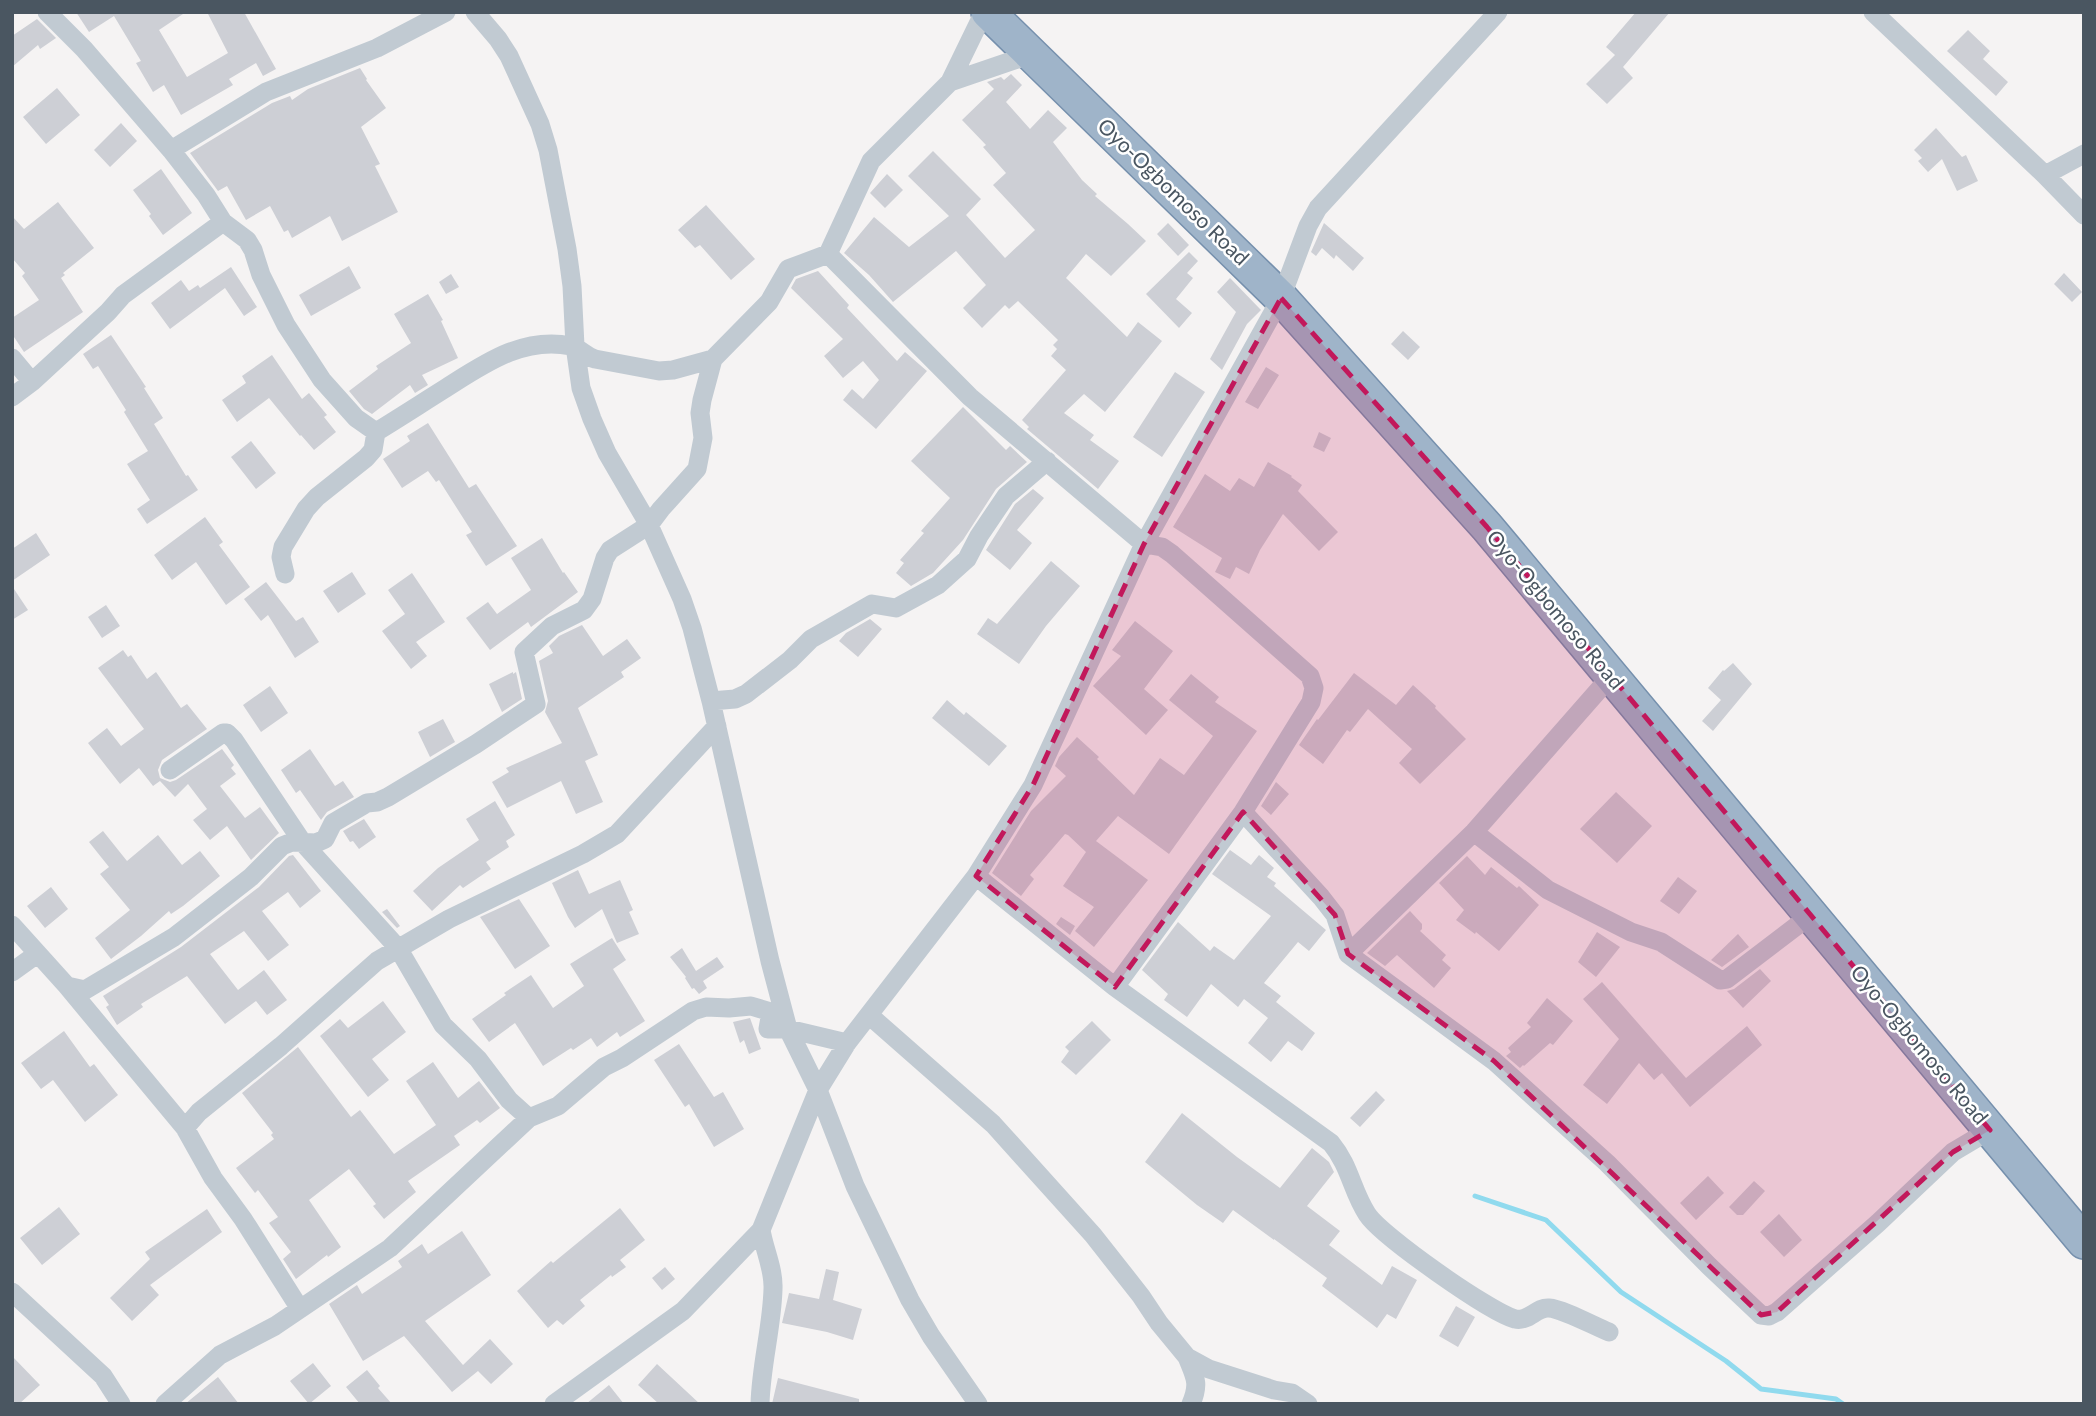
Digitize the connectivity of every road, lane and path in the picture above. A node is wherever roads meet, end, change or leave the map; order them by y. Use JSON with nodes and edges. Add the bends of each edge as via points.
{"nodes":[{"id":1,"x":47,"y":12,"type":"edge"},
{"id":2,"x":446,"y":12,"type":"edge"},
{"id":3,"x":475,"y":12,"type":"edge"},
{"id":4,"x":986,"y":12,"type":"edge"},
{"id":5,"x":1498,"y":12,"type":"edge"},
{"id":6,"x":1873,"y":12,"type":"edge"},
{"id":7,"x":1032,"y":54,"type":"junction"},
{"id":8,"x":950,"y":82,"type":"junction"},
{"id":9,"x":171,"y":150,"type":"junction"},
{"id":10,"x":2084,"y":154,"type":"edge"},
{"id":11,"x":2045,"y":175,"type":"junction"},
{"id":12,"x":2084,"y":215,"type":"edge"},
{"id":13,"x":223,"y":222,"type":"junction"},
{"id":14,"x":828,"y":254,"type":"junction"},
{"id":15,"x":1281,"y":298,"type":"junction"},
{"id":16,"x":575,"y":346,"type":"junction"},
{"id":17,"x":12,"y":358,"type":"edge"},
{"id":18,"x":713,"y":359,"type":"junction"},
{"id":19,"x":32,"y":382,"type":"junction"},
{"id":20,"x":12,"y":397,"type":"edge"},
{"id":21,"x":376,"y":432,"type":"junction"},
{"id":22,"x":1047,"y":461,"type":"junction"},
{"id":23,"x":649,"y":525,"type":"junction"},
{"id":24,"x":1144,"y":544,"type":"junction"},
{"id":25,"x":285,"y":574,"type":"dead end"},
{"id":26,"x":1611,"y":676,"type":"junction"},
{"id":27,"x":711,"y":701,"type":"junction"},
{"id":28,"x":717,"y":726,"type":"junction"},
{"id":29,"x":170,"y":769,"type":"dead end"},
{"id":30,"x":1243,"y":812,"type":"junction"},
{"id":31,"x":1474,"y":832,"type":"junction"},
{"id":32,"x":303,"y":843,"type":"junction"},
{"id":33,"x":976,"y":876,"type":"junction"},
{"id":34,"x":1811,"y":915,"type":"junction"},
{"id":35,"x":12,"y":925,"type":"edge"},
{"id":36,"x":398,"y":948,"type":"junction"},
{"id":37,"x":37,"y":954,"type":"junction"},
{"id":38,"x":1349,"y":954,"type":"junction"},
{"id":39,"x":12,"y":972,"type":"edge"},
{"id":40,"x":1115,"y":987,"type":"junction"},
{"id":41,"x":78,"y":994,"type":"junction"},
{"id":42,"x":869,"y":1015,"type":"junction"},
{"id":43,"x":788,"y":1029,"type":"junction"},
{"id":44,"x":847,"y":1043,"type":"junction"},
{"id":45,"x":818,"y":1090,"type":"junction"},
{"id":46,"x":529,"y":1118,"type":"junction"},
{"id":47,"x":185,"y":1128,"type":"junction"},
{"id":48,"x":1990,"y":1129,"type":"junction"},
{"id":49,"x":761,"y":1230,"type":"junction"},
{"id":50,"x":2084,"y":1242,"type":"edge"},
{"id":51,"x":12,"y":1292,"type":"edge"},
{"id":52,"x":300,"y":1309,"type":"junction"},
{"id":53,"x":1608,"y":1332,"type":"dead end"},
{"id":54,"x":1187,"y":1357,"type":"junction"},
{"id":55,"x":121,"y":1404,"type":"edge"},
{"id":56,"x":165,"y":1404,"type":"edge"},
{"id":57,"x":554,"y":1404,"type":"edge"},
{"id":58,"x":760,"y":1404,"type":"edge"},
{"id":59,"x":978,"y":1404,"type":"edge"},
{"id":60,"x":1191,"y":1404,"type":"edge"},
{"id":61,"x":1308,"y":1404,"type":"edge"}],
"edges":[{"from":1,"to":9,"type":"street"},
{"from":2,"to":9,"type":"street","via":[[377,48],[266,92]]},
{"from":3,"to":16,"type":"street","via":[[509,56],[548,150],[567,249]]},
{"from":4,"to":7,"type":"highway","name":"Oyo-Ogbomoso Road"},
{"from":4,"to":8,"type":"street"},
{"from":5,"to":15,"type":"street","via":[[1318,208]]},
{"from":6,"to":11,"type":"street"},
{"from":7,"to":8,"type":"street"},
{"from":7,"to":15,"type":"highway","name":"Oyo-Ogbomoso Road"},
{"from":8,"to":14,"type":"street","via":[[871,161]]},
{"from":9,"to":13,"type":"street"},
{"from":10,"to":11,"type":"street"},
{"from":11,"to":12,"type":"street"},
{"from":13,"to":19,"type":"street","via":[[123,295]]},
{"from":13,"to":21,"type":"street","via":[[247,240],[286,325],[322,380],[356,418]]},
{"from":14,"to":18,"type":"street","via":[[788,269],[769,302]]},
{"from":14,"to":22,"type":"street","via":[[970,397]]},
{"from":15,"to":24,"type":"street"},
{"from":15,"to":26,"type":"highway","name":"Oyo-Ogbomoso Road","via":[[1487,527]]},
{"from":16,"to":18,"type":"street","via":[[595,359],[659,371]]},
{"from":16,"to":21,"type":"street","via":[[524,347],[494,358]]},
{"from":16,"to":23,"type":"street","via":[[581,388],[592,419]]},
{"from":17,"to":19,"type":"street"},
{"from":18,"to":23,"type":"street","via":[[700,413],[703,438],[697,469]]},
{"from":19,"to":20,"type":"street"},
{"from":21,"to":25,"type":"street","via":[[373,450],[366,458],[306,509],[283,547]]},
{"from":22,"to":24,"type":"street"},
{"from":22,"to":27,"type":"street","via":[[1006,496],[967,559],[939,585],[896,608],[872,604],[811,639],[746,694]]},
{"from":23,"to":27,"type":"street","via":[[682,599]]},
{"from":23,"to":32,"type":"street","via":[[610,550],[584,610],[552,626],[524,652],[536,698],[532,709],[388,797],[349,812],[333,823],[326,839]]},
{"from":24,"to":30,"type":"street","via":[[1172,554],[1310,676],[1314,688],[1311,702]]},
{"from":24,"to":33,"type":"street","via":[[1033,785]]},
{"from":26,"to":31,"type":"street"},
{"from":26,"to":34,"type":"highway","name":"Oyo-Ogbomoso Road"},
{"from":27,"to":28,"type":"street"},
{"from":28,"to":36,"type":"street","via":[[617,834]]},
{"from":28,"to":43,"type":"street"},
{"from":29,"to":32,"type":"street","via":[[227,733]]},
{"from":30,"to":38,"type":"street","via":[[1335,915]]},
{"from":30,"to":40,"type":"street"},
{"from":31,"to":34,"type":"street","via":[[1548,890],[1631,933],[1661,942],[1720,980]]},
{"from":31,"to":38,"type":"street"},
{"from":32,"to":36,"type":"street"},
{"from":32,"to":41,"type":"street","via":[[282,846],[251,877],[174,937]]},
{"from":33,"to":40,"type":"street"},
{"from":33,"to":42,"type":"street"},
{"from":34,"to":48,"type":"highway","name":"Oyo-Ogbomoso Road"},
{"from":35,"to":37,"type":"street"},
{"from":36,"to":46,"type":"street","via":[[443,1025]]},
{"from":36,"to":47,"type":"street","via":[[199,1111]]},
{"from":37,"to":39,"type":"street"},
{"from":37,"to":41,"type":"street"},
{"from":38,"to":48,"type":"street","via":[[1494,1061],[1607,1163],[1761,1315],[1777,1312],[1953,1152]]},
{"from":40,"to":53,"type":"street","via":[[1331,1143],[1343,1157],[1367,1215],[1462,1289],[1518,1320],[1531,1317],[1540,1308],[1551,1308]]},
{"from":41,"to":47,"type":"street"},
{"from":42,"to":44,"type":"street"},
{"from":42,"to":54,"type":"street","via":[[993,1124],[1093,1235]]},
{"from":43,"to":44,"type":"street"},
{"from":43,"to":45,"type":"street"},
{"from":43,"to":46,"type":"street","via":[[768,1029],[771,1012],[751,1006],[699,1009],[604,1067],[558,1106]]},
{"from":44,"to":45,"type":"street"},
{"from":45,"to":49,"type":"street"},
{"from":45,"to":59,"type":"street","via":[[855,1186],[910,1300]]},
{"from":46,"to":52,"type":"street","via":[[390,1248]]},
{"from":47,"to":52,"type":"street"},
{"from":48,"to":50,"type":"highway","name":"Oyo-Ogbomoso Road"},
{"from":49,"to":57,"type":"street","via":[[683,1311]]},
{"from":49,"to":58,"type":"street","via":[[774,1286]]},
{"from":51,"to":55,"type":"street","via":[[103,1376]]},
{"from":52,"to":56,"type":"street","via":[[220,1355]]},
{"from":54,"to":60,"type":"street","via":[[1197,1391]]},
{"from":54,"to":61,"type":"street","via":[[1209,1369],[1292,1393]]}]}
